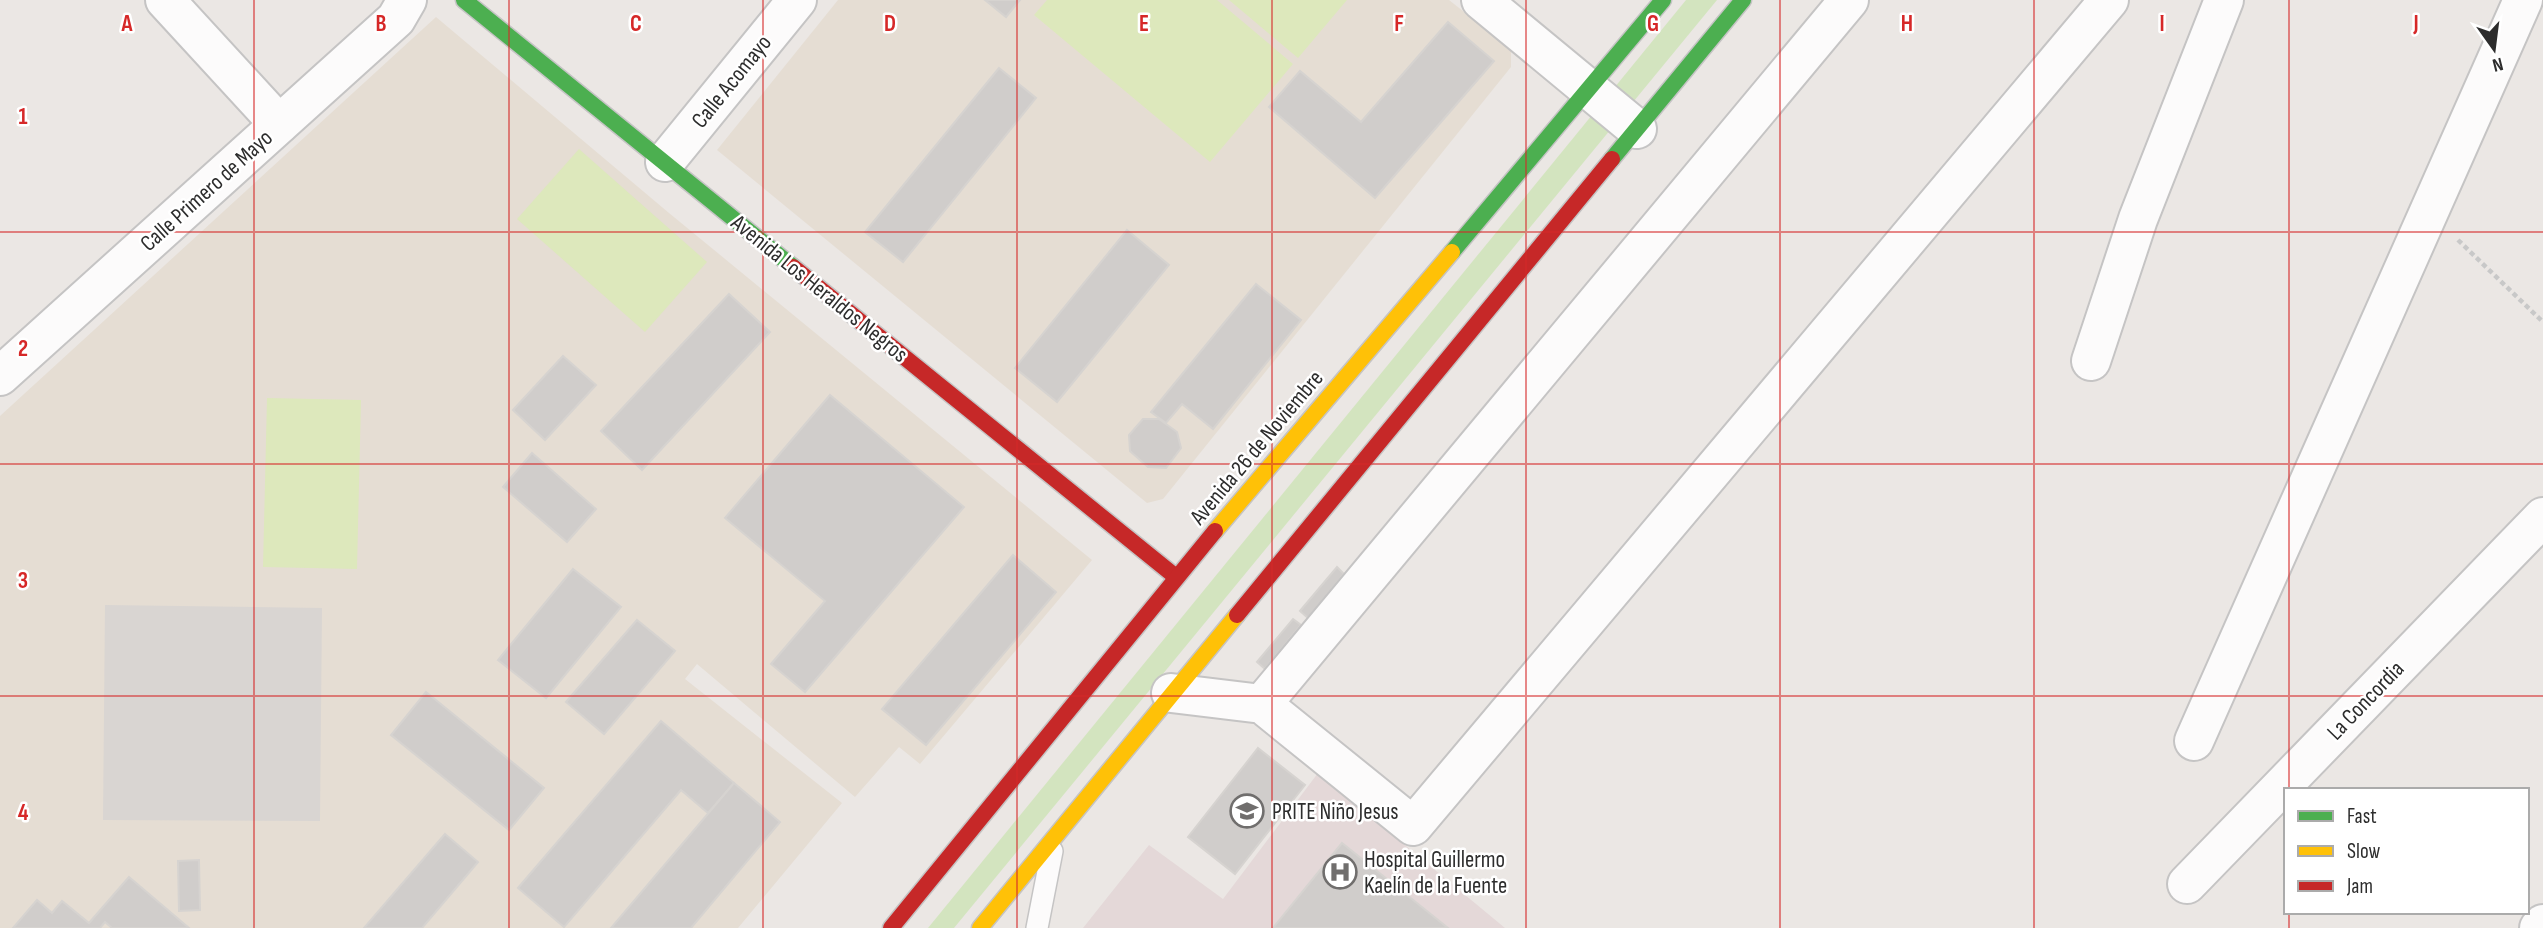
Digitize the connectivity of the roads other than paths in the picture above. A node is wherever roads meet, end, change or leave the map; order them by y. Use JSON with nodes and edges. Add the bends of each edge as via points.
{"nodes":[{"id":1,"x":165,"y":0,"type":"edge"},
{"id":2,"x":407,"y":0,"type":"edge"},
{"id":3,"x":464,"y":0,"type":"edge"},
{"id":4,"x":797,"y":0,"type":"edge"},
{"id":5,"x":1481,"y":0,"type":"edge"},
{"id":6,"x":1663,"y":0,"type":"edge"},
{"id":7,"x":1743,"y":0,"type":"edge"},
{"id":8,"x":1849,"y":0,"type":"edge"},
{"id":9,"x":2109,"y":0,"type":"edge"},
{"id":10,"x":2224,"y":0,"type":"edge"},
{"id":11,"x":2523,"y":0,"type":"edge"},
{"id":12,"x":1590,"y":89,"type":"junction"},
{"id":13,"x":279,"y":124,"type":"junction"},
{"id":14,"x":1637,"y":129,"type":"junction"},
{"id":15,"x":665,"y":162,"type":"junction"},
{"id":16,"x":2091,"y":361,"type":"dead end"},
{"id":17,"x":0,"y":376,"type":"edge"},
{"id":18,"x":2543,"y":517,"type":"edge"},
{"id":19,"x":1176,"y":577,"type":"junction"},
{"id":20,"x":1171,"y":694,"type":"junction"},
{"id":21,"x":1262,"y":704,"type":"junction"},
{"id":22,"x":2194,"y":741,"type":"dead end"},
{"id":23,"x":1054,"y":836,"type":"junction"},
{"id":24,"x":2187,"y":884,"type":"dead end"},
{"id":25,"x":2543,"y":924,"type":"edge"},
{"id":26,"x":891,"y":928,"type":"edge"},
{"id":27,"x":980,"y":928,"type":"edge"},
{"id":28,"x":1037,"y":928,"type":"edge"},
{"id":29,"x":2539,"y":928,"type":"edge"}],
"edges":[{"from":1,"to":13,"type":"street"},
{"from":2,"to":13,"type":"street","name":"Calle Primero de Mayo","via":[[396,19]]},
{"from":3,"to":15,"type":"main road","name":"Avenida Los Heraldos Negros"},
{"from":4,"to":15,"type":"street","name":"Calle Acomayo"},
{"from":5,"to":12,"type":"street"},
{"from":6,"to":12,"type":"main road","name":"Avenida 26 de Noviembre"},
{"from":7,"to":14,"type":"main road"},
{"from":8,"to":21,"type":"street"},
{"from":9,"to":21,"type":"street","via":[[1413,826]]},
{"from":10,"to":16,"type":"street","via":[[2138,219]]},
{"from":11,"to":22,"type":"street"},
{"from":12,"to":14,"type":"street"},
{"from":12,"to":19,"type":"main road","name":"Avenida 26 de Noviembre"},
{"from":13,"to":17,"type":"street","name":"Calle Primero de Mayo"},
{"from":14,"to":20,"type":"main road"},
{"from":15,"to":19,"type":"main road","name":"Avenida Los Heraldos Negros"},
{"from":18,"to":24,"type":"street","name":"La Concordia"},
{"from":19,"to":26,"type":"main road","name":"Avenida 26 de Noviembre"},
{"from":20,"to":21,"type":"street"},
{"from":20,"to":23,"type":"main road"},
{"from":23,"to":27,"type":"main road"},
{"from":23,"to":28,"type":"lane"},
{"from":25,"to":29,"type":"street"}]}
